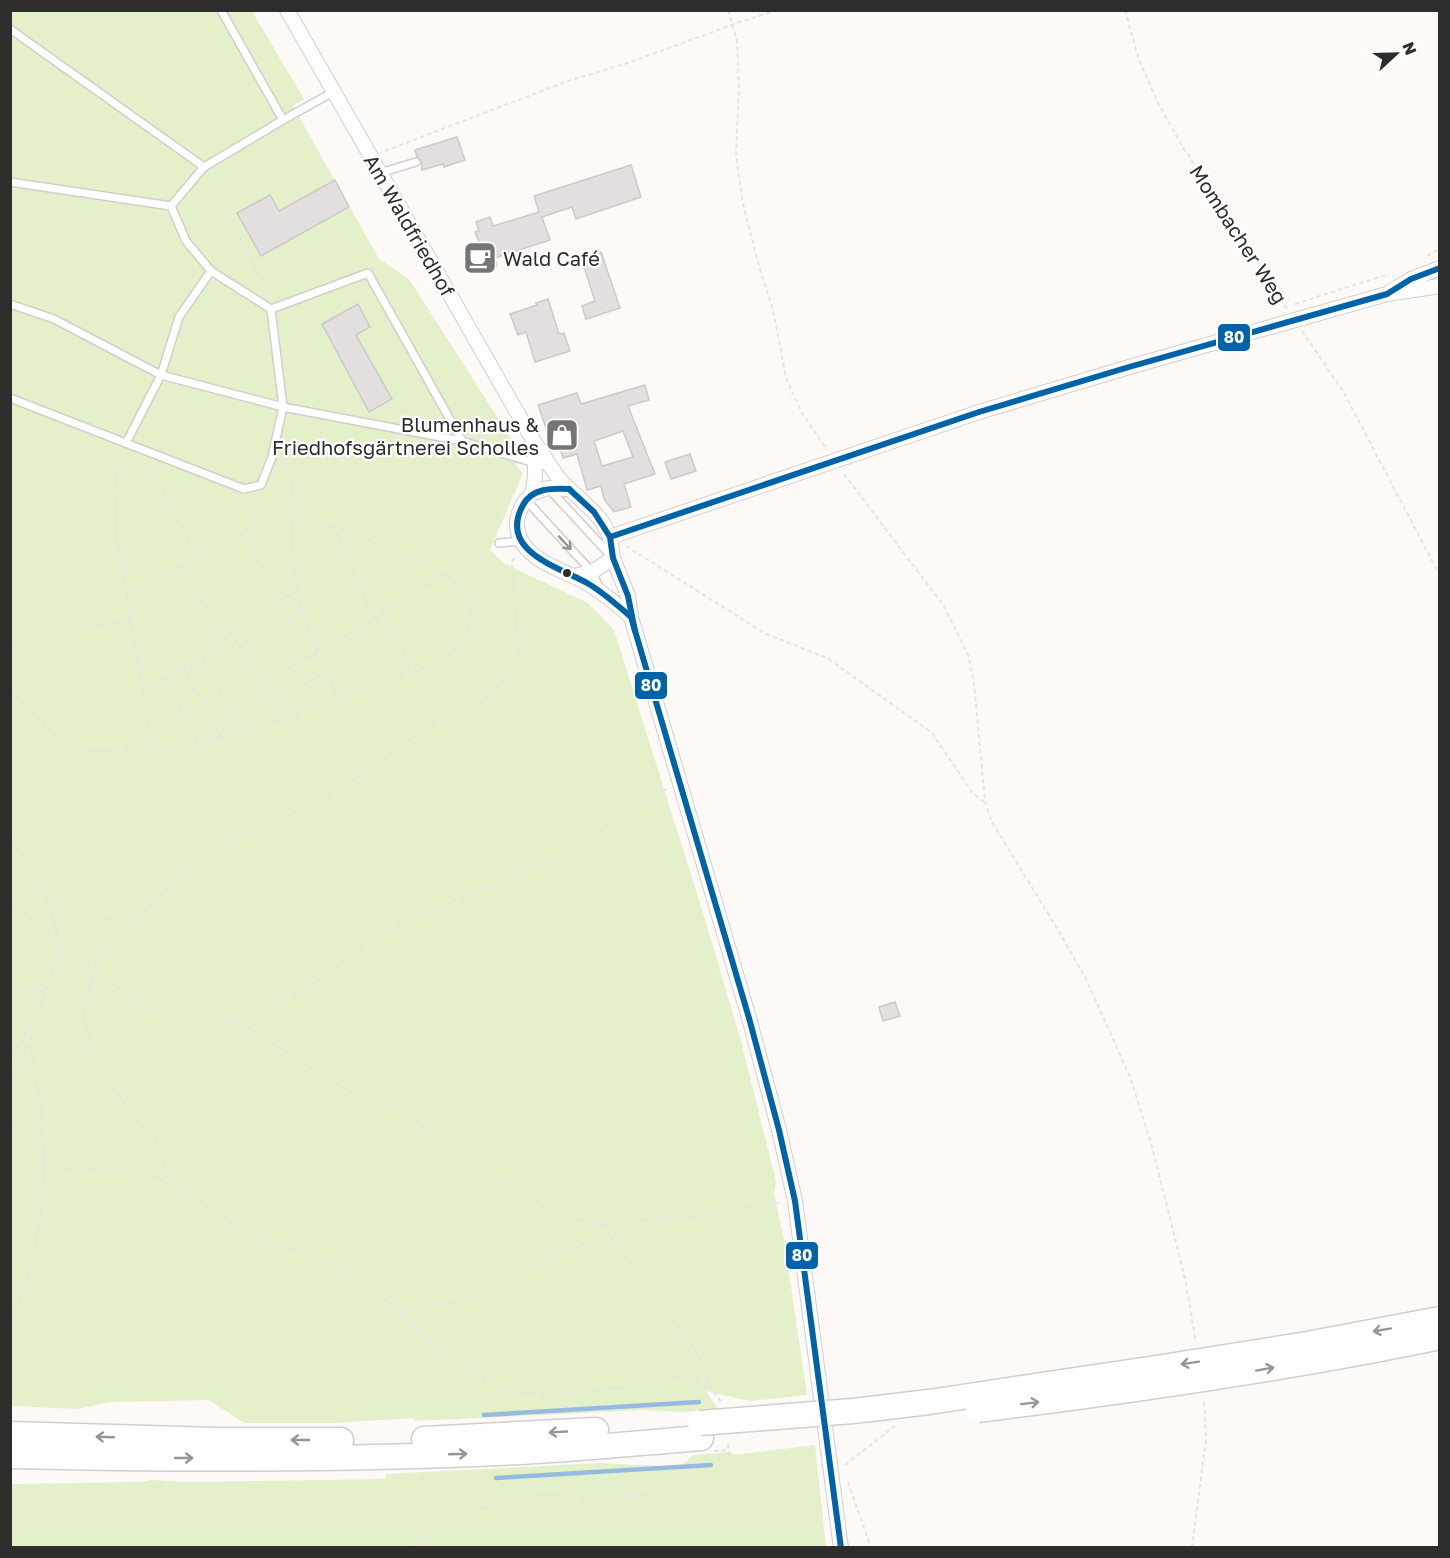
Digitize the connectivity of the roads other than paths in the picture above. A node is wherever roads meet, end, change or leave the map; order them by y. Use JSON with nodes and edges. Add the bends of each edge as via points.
{"nodes":[{"id":1,"x":221,"y":10,"type":"edge"},
{"id":2,"x":286,"y":10,"type":"edge"},
{"id":3,"x":10,"y":29,"type":"edge"},
{"id":4,"x":333,"y":92,"type":"junction"},
{"id":5,"x":283,"y":120,"type":"junction"},
{"id":6,"x":416,"y":162,"type":"dead end"},
{"id":7,"x":204,"y":167,"type":"junction"},
{"id":8,"x":380,"y":173,"type":"junction"},
{"id":9,"x":10,"y":182,"type":"edge"},
{"id":10,"x":171,"y":206,"type":"junction"},
{"id":11,"x":1440,"y":268,"type":"edge"},
{"id":12,"x":211,"y":271,"type":"junction"},
{"id":13,"x":1440,"y":286,"type":"edge"},
{"id":14,"x":1387,"y":294,"type":"junction"},
{"id":15,"x":10,"y":304,"type":"edge"},
{"id":16,"x":273,"y":308,"type":"junction"},
{"id":17,"x":161,"y":375,"type":"junction"},
{"id":18,"x":10,"y":398,"type":"edge"},
{"id":19,"x":283,"y":407,"type":"junction"},
{"id":20,"x":533,"y":440,"type":"junction"},
{"id":21,"x":462,"y":441,"type":"junction"},
{"id":22,"x":126,"y":443,"type":"junction"},
{"id":23,"x":535,"y":464,"type":"junction"},
{"id":24,"x":551,"y":468,"type":"junction"},
{"id":25,"x":548,"y":488,"type":"junction"},
{"id":26,"x":568,"y":489,"type":"junction"},
{"id":27,"x":529,"y":497,"type":"junction"},
{"id":28,"x":610,"y":537,"type":"junction"},
{"id":29,"x":499,"y":543,"type":"dead end"},
{"id":30,"x":520,"y":548,"type":"junction"},
{"id":31,"x":613,"y":558,"type":"junction"},
{"id":32,"x":592,"y":572,"type":"junction"},
{"id":33,"x":574,"y":576,"type":"junction"},
{"id":34,"x":601,"y":592,"type":"junction"},
{"id":35,"x":631,"y":617,"type":"junction"},
{"id":36,"x":1440,"y":1319,"type":"edge"},
{"id":37,"x":1440,"y":1337,"type":"edge"},
{"id":38,"x":700,"y":1431,"type":"junction"},
{"id":39,"x":10,"y":1434,"type":"edge"},
{"id":40,"x":10,"y":1456,"type":"edge"},
{"id":41,"x":841,"y":1548,"type":"edge"}],
"edges":[{"from":1,"to":5,"type":"lane"},
{"from":2,"to":4,"type":"street","name":"Am Waldfriedhof"},
{"from":3,"to":7,"type":"lane"},
{"from":4,"to":5,"type":"lane"},
{"from":4,"to":8,"type":"street","name":"Am Waldfriedhof"},
{"from":5,"to":7,"type":"lane"},
{"from":6,"to":8,"type":"lane"},
{"from":7,"to":10,"type":"lane"},
{"from":8,"to":20,"type":"street","name":"Am Waldfriedhof"},
{"from":9,"to":10,"type":"lane"},
{"from":10,"to":12,"type":"lane","via":[[186,242]]},
{"from":11,"to":14,"type":"street"},
{"from":12,"to":16,"type":"lane"},
{"from":12,"to":17,"type":"lane","via":[[179,317]]},
{"from":13,"to":14,"type":"street"},
{"from":14,"to":28,"type":"street","via":[[1290,314],[979,412]]},
{"from":15,"to":17,"type":"lane","via":[[54,319]]},
{"from":16,"to":19,"type":"lane"},
{"from":16,"to":21,"type":"lane","via":[[368,273]]},
{"from":17,"to":19,"type":"lane"},
{"from":17,"to":22,"type":"lane"},
{"from":18,"to":22,"type":"lane"},
{"from":19,"to":21,"type":"lane"},
{"from":19,"to":22,"type":"lane","via":[[261,485],[244,489]]},
{"from":20,"to":23,"type":"street"},
{"from":20,"to":24,"type":"street","name":"Am Waldfriedhof"},
{"from":21,"to":23,"type":"lane"},
{"from":23,"to":24,"type":"lane"},
{"from":23,"to":27,"type":"street"},
{"from":24,"to":26,"type":"street","name":"Am Waldfriedhof"},
{"from":25,"to":26,"type":"street"},
{"from":25,"to":27,"type":"street"},
{"from":25,"to":31,"type":"lane"},
{"from":26,"to":28,"type":"street","name":"Am Waldfriedhof","via":[[594,512]]},
{"from":27,"to":30,"type":"street","via":[[518,517]]},
{"from":27,"to":32,"type":"lane","one_way":true},
{"from":28,"to":31,"type":"street"},
{"from":29,"to":30,"type":"lane"},
{"from":30,"to":33,"type":"street"},
{"from":31,"to":32,"type":"street"},
{"from":31,"to":35,"type":"street","via":[[628,596]]},
{"from":32,"to":33,"type":"street"},
{"from":32,"to":34,"type":"lane"},
{"from":33,"to":34,"type":"street"},
{"from":34,"to":35,"type":"street"},
{"from":35,"to":41,"type":"street","via":[[779,1130],[795,1201]]},
{"from":36,"to":38,"type":"highway","one_way":true,"bridge":true,"via":[[1168,1366]]},
{"from":38,"to":37,"type":"highway","one_way":true,"bridge":true,"via":[[885,1421],[1068,1398]]},
{"from":38,"to":39,"type":"highway","one_way":true,"via":[[216,1440]]},
{"from":40,"to":38,"type":"highway","one_way":true,"via":[[253,1458],[521,1452]]}]}
